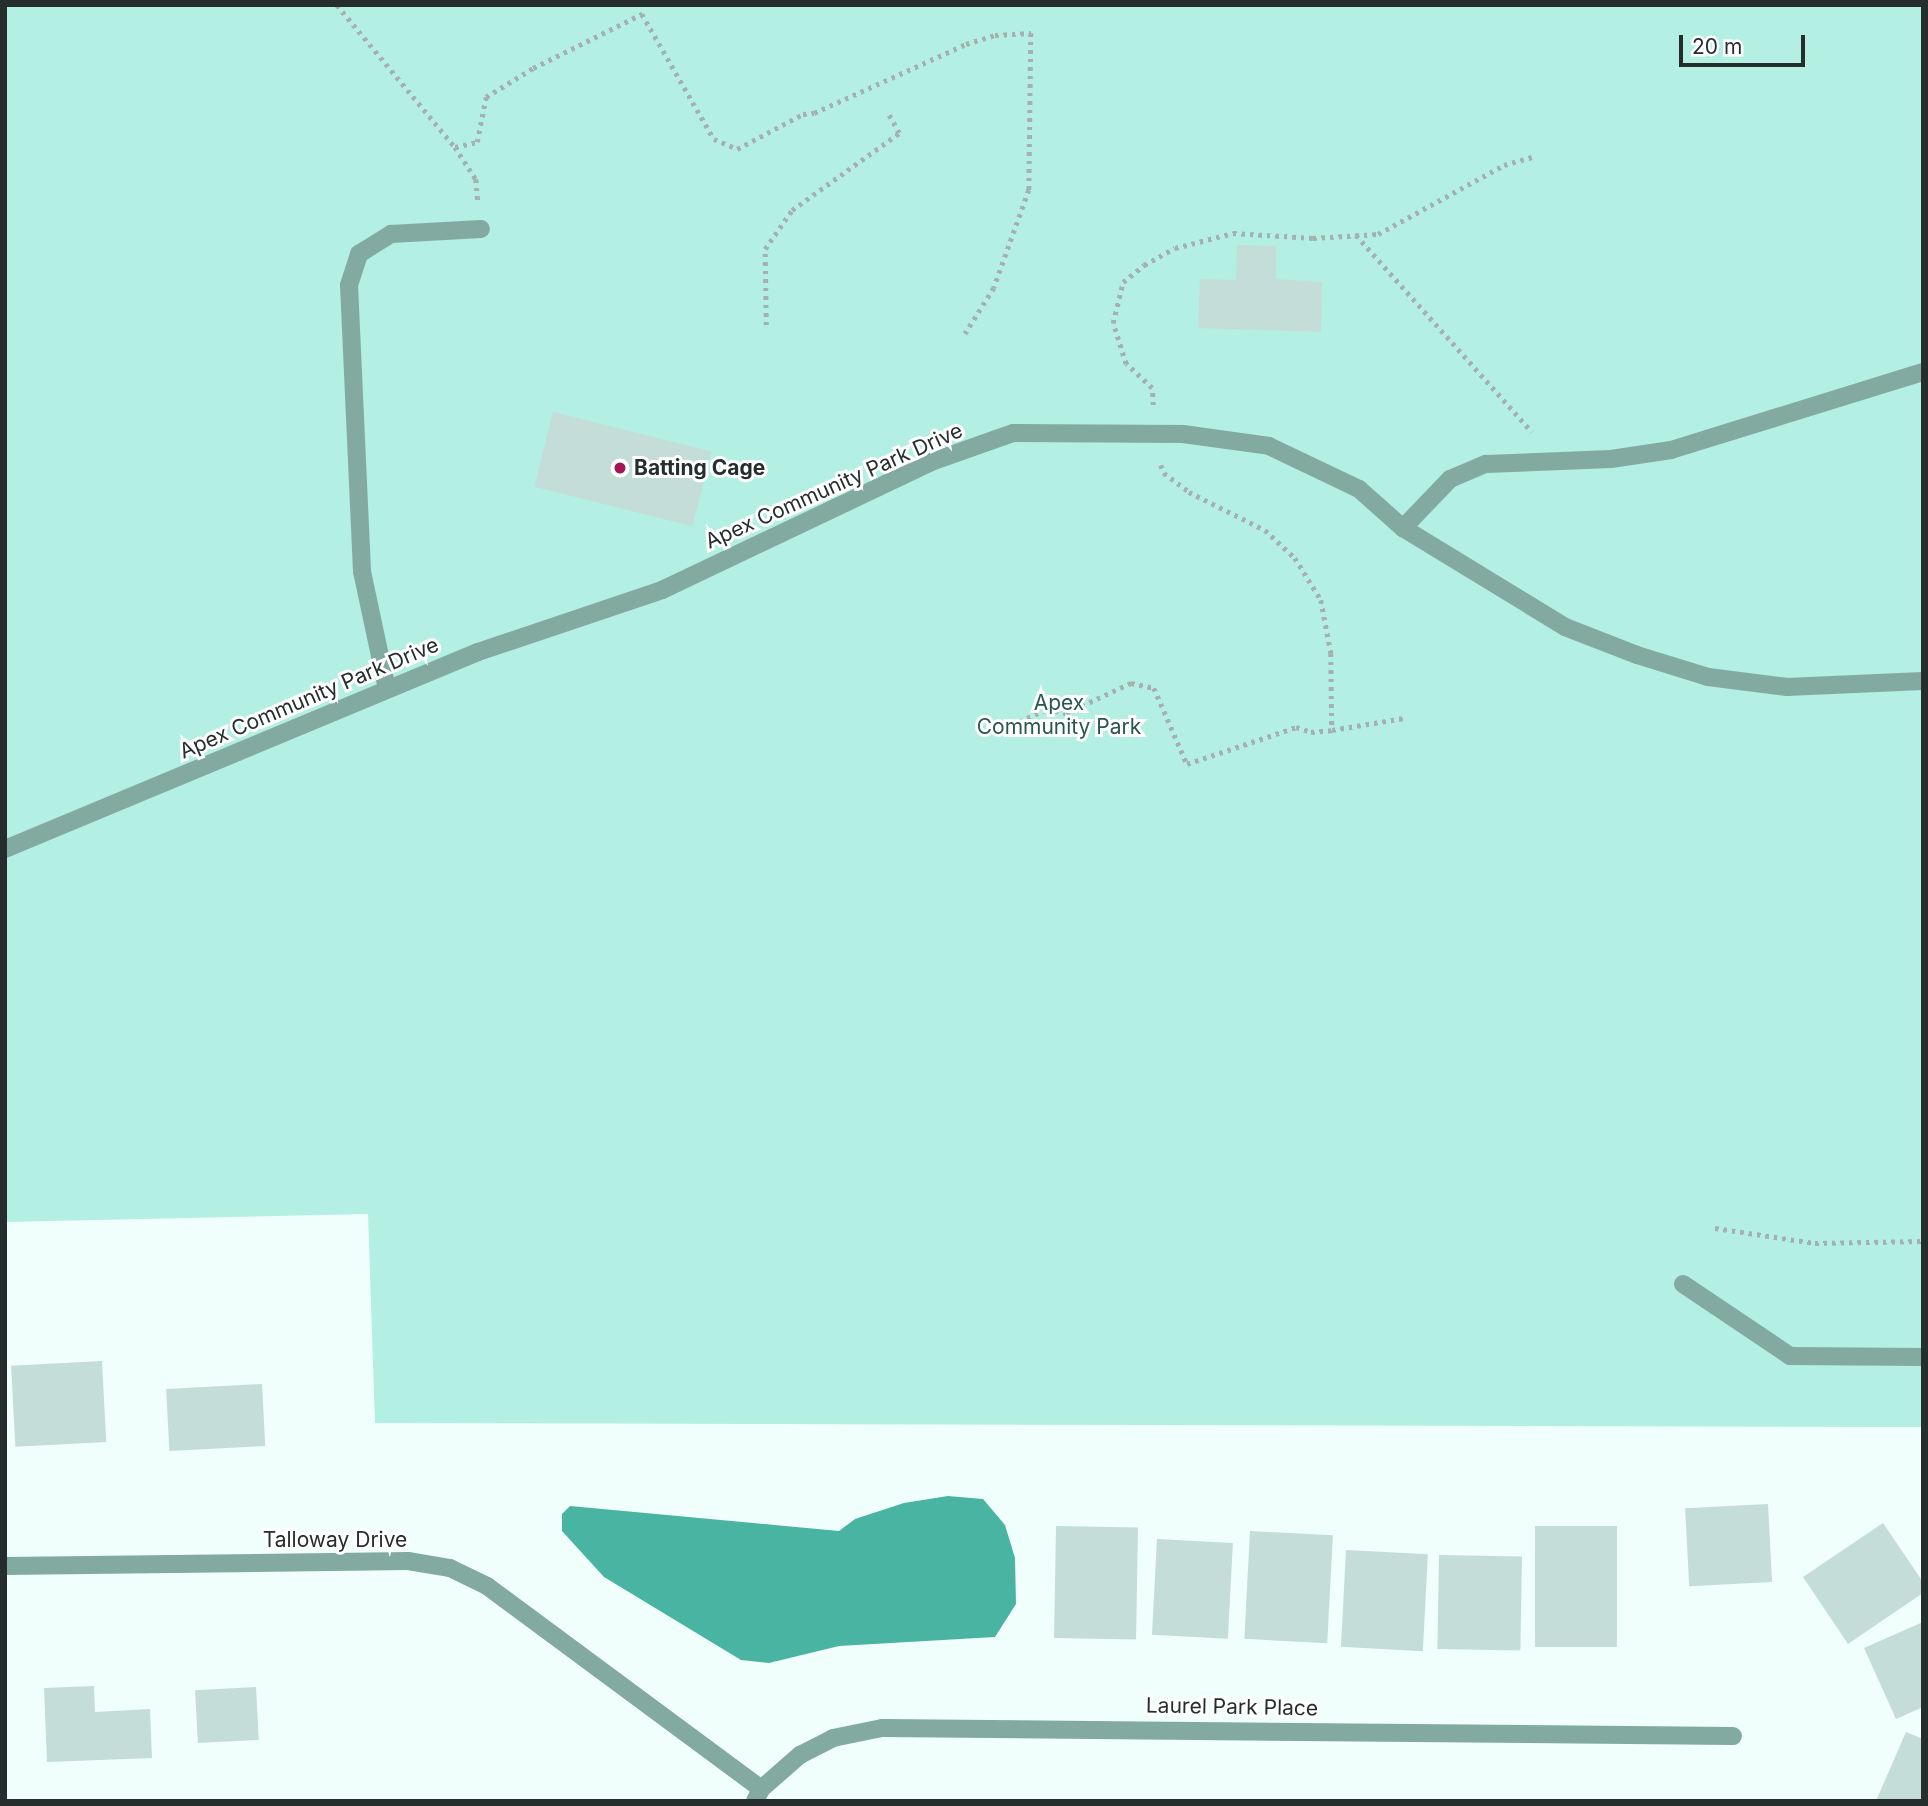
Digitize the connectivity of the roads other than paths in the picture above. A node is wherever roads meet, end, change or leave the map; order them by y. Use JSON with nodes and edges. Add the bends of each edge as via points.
{"nodes":[{"id":1,"x":481,"y":229,"type":"road end"},
{"id":2,"x":1923,"y":372,"type":"edge"},
{"id":3,"x":1403,"y":528,"type":"junction"},
{"id":4,"x":1923,"y":681,"type":"edge"},
{"id":5,"x":387,"y":690,"type":"junction"},
{"id":6,"x":5,"y":849,"type":"edge"},
{"id":7,"x":1683,"y":1284,"type":"dead end"},
{"id":8,"x":1923,"y":1357,"type":"edge"},
{"id":9,"x":5,"y":1566,"type":"edge"},
{"id":10,"x":1733,"y":1736,"type":"dead end"},
{"id":11,"x":758,"y":1795,"type":"edge"}],
"edges":[{"from":1,"to":5,"type":"street","via":[[391,234],[359,254],[349,285],[362,571]]},
{"from":2,"to":3,"type":"street","via":[[1671,450],[1611,459],[1486,464],[1450,479]]},
{"from":3,"to":4,"type":"street","name":"Apex Community Park Drive","via":[[1565,627],[1697,673],[1787,687]]},
{"from":3,"to":5,"type":"street","name":"Apex Community Park Drive","via":[[1359,489],[1269,446],[1154,434],[1013,433],[931,462],[662,590],[478,652]]},
{"from":5,"to":6,"type":"street","name":"Apex Community Park Drive"},
{"from":7,"to":8,"type":"street","via":[[1790,1356]]},
{"from":9,"to":11,"type":"street","name":"Talloway Drive","via":[[408,1561],[450,1568],[487,1586]]},
{"from":10,"to":11,"type":"street","name":"Laurel Park Place","via":[[882,1728],[822,1744],[800,1755]]}]}
